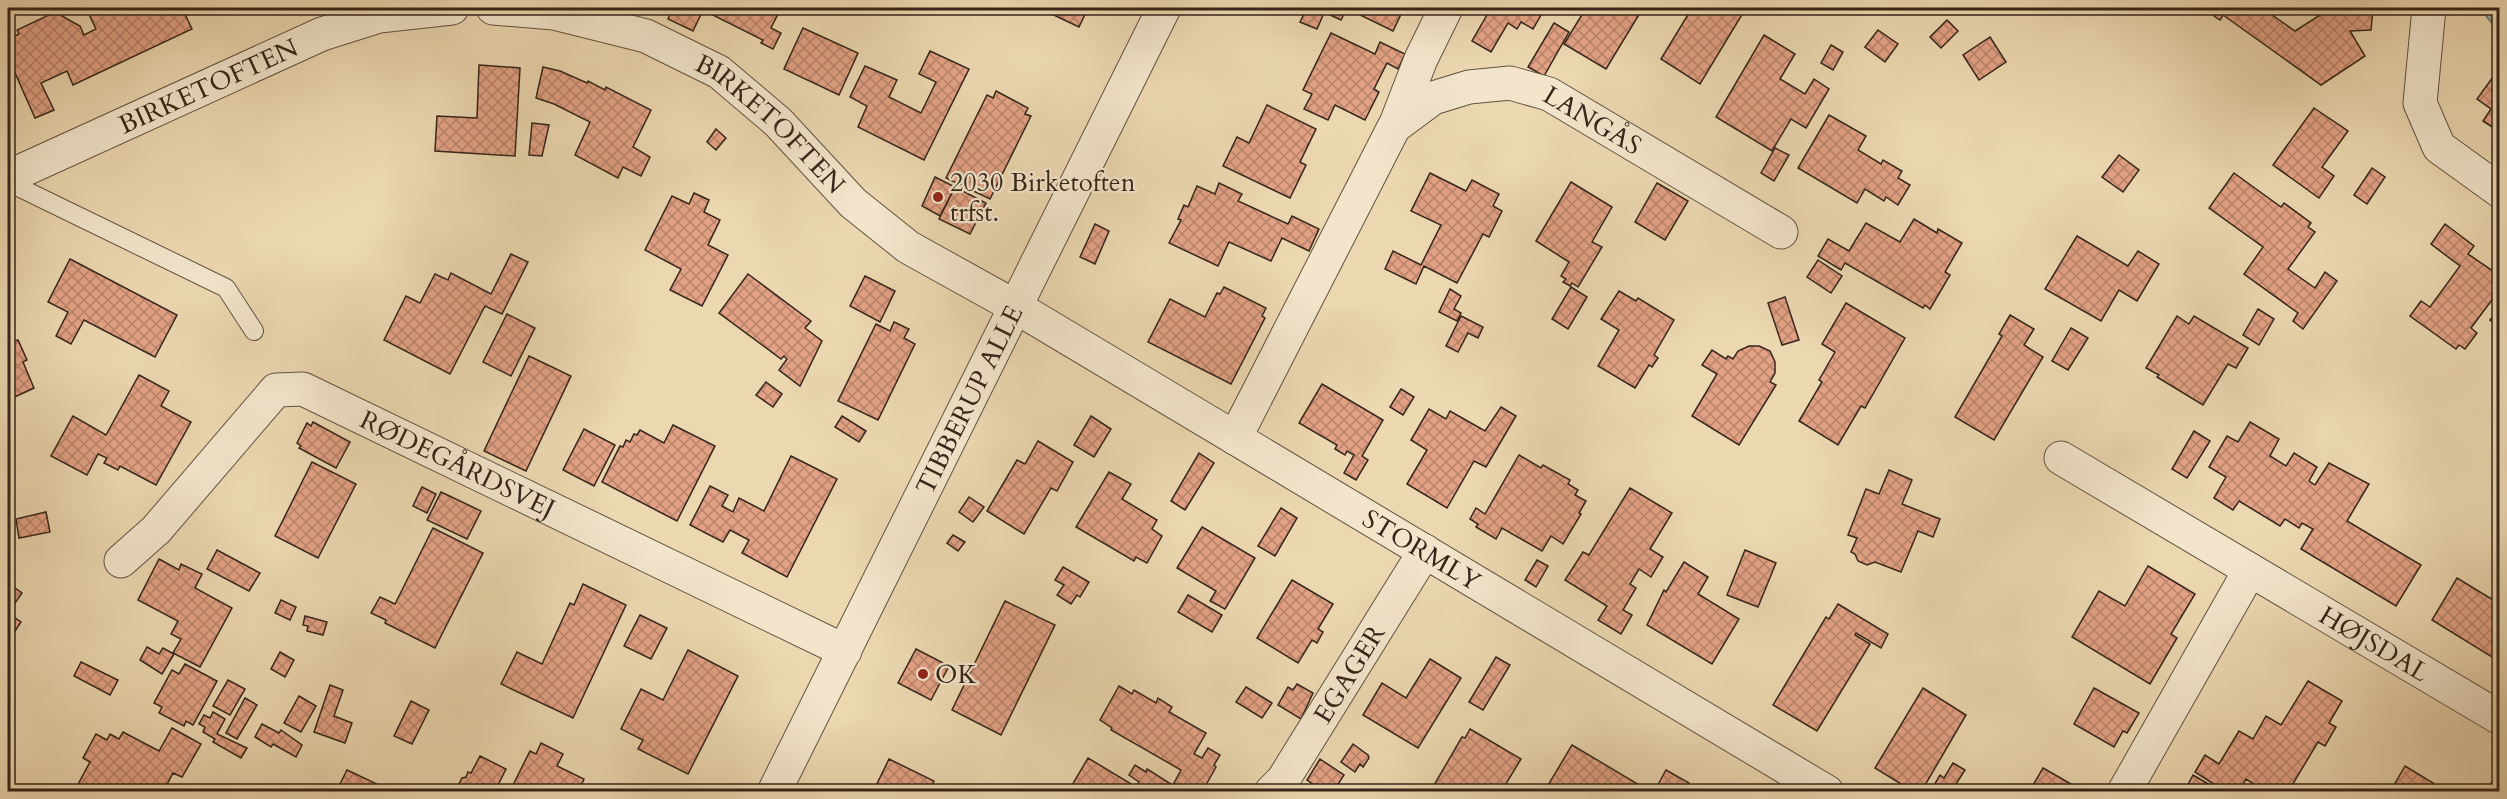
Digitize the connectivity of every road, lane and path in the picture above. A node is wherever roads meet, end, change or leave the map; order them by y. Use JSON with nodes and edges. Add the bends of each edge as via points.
{"nodes":[{"id":1,"x":452,"y":8,"type":"edge"},
{"id":2,"x":493,"y":8,"type":"edge"},
{"id":3,"x":1164,"y":8,"type":"edge"},
{"id":4,"x":1446,"y":8,"type":"edge"},
{"id":5,"x":2429,"y":8,"type":"edge"},
{"id":6,"x":1394,"y":128,"type":"junction"},
{"id":7,"x":8,"y":177,"type":"edge"},
{"id":8,"x":8,"y":182,"type":"edge"},
{"id":9,"x":2499,"y":191,"type":"edge"},
{"id":10,"x":1781,"y":231,"type":"dead end"},
{"id":11,"x":1016,"y":308,"type":"junction"},
{"id":12,"x":254,"y":331,"type":"dead end"},
{"id":13,"x":1235,"y":438,"type":"junction"},
{"id":14,"x":2061,"y":458,"type":"dead end"},
{"id":15,"x":1425,"y":551,"type":"junction"},
{"id":16,"x":121,"y":561,"type":"dead end"},
{"id":17,"x":2250,"y":570,"type":"junction"},
{"id":18,"x":845,"y":651,"type":"junction"},
{"id":19,"x":2499,"y":718,"type":"edge"},
{"id":20,"x":774,"y":792,"type":"edge"},
{"id":21,"x":1271,"y":792,"type":"edge"},
{"id":22,"x":1827,"y":792,"type":"edge"},
{"id":23,"x":2124,"y":792,"type":"edge"}],
"edges":[{"from":1,"to":7,"type":"street","name":"BIRKETOFTEN","via":[[379,16],[322,34]]},
{"from":2,"to":11,"type":"street","name":"BIRKETOFTEN","via":[[554,13],[646,36],[719,72],[778,122],[853,203],[908,247]]},
{"from":3,"to":11,"type":"street","name":"TIBBERUP ALLE"},
{"from":4,"to":6,"type":"street","name":"LANGÅS"},
{"from":5,"to":9,"type":"street","via":[[2420,103],[2439,147]]},
{"from":6,"to":10,"type":"street","name":"LANGÅS","via":[[1433,98],[1469,87],[1510,83],[1530,88],[1549,94]]},
{"from":6,"to":13,"type":"street","name":"LANGÅS"},
{"from":8,"to":12,"type":"lane","via":[[226,288]]},
{"from":11,"to":13,"type":"street","name":"STORMLY"},
{"from":11,"to":18,"type":"street","name":"TIBBERUP ALLE"},
{"from":13,"to":15,"type":"street","name":"STORMLY"},
{"from":14,"to":17,"type":"street","name":"HØJSDAL"},
{"from":15,"to":21,"type":"street","name":"EGAGER","via":[[1283,780]]},
{"from":15,"to":22,"type":"street","name":"STORMLY"},
{"from":16,"to":18,"type":"street","name":"RØDEGÅRDSVEJ","via":[[156,530],[276,390],[303,389]]},
{"from":17,"to":19,"type":"street","name":"HØJSDAL"},
{"from":17,"to":23,"type":"street"},
{"from":18,"to":20,"type":"street","name":"TIBBERUP ALLE"}]}
